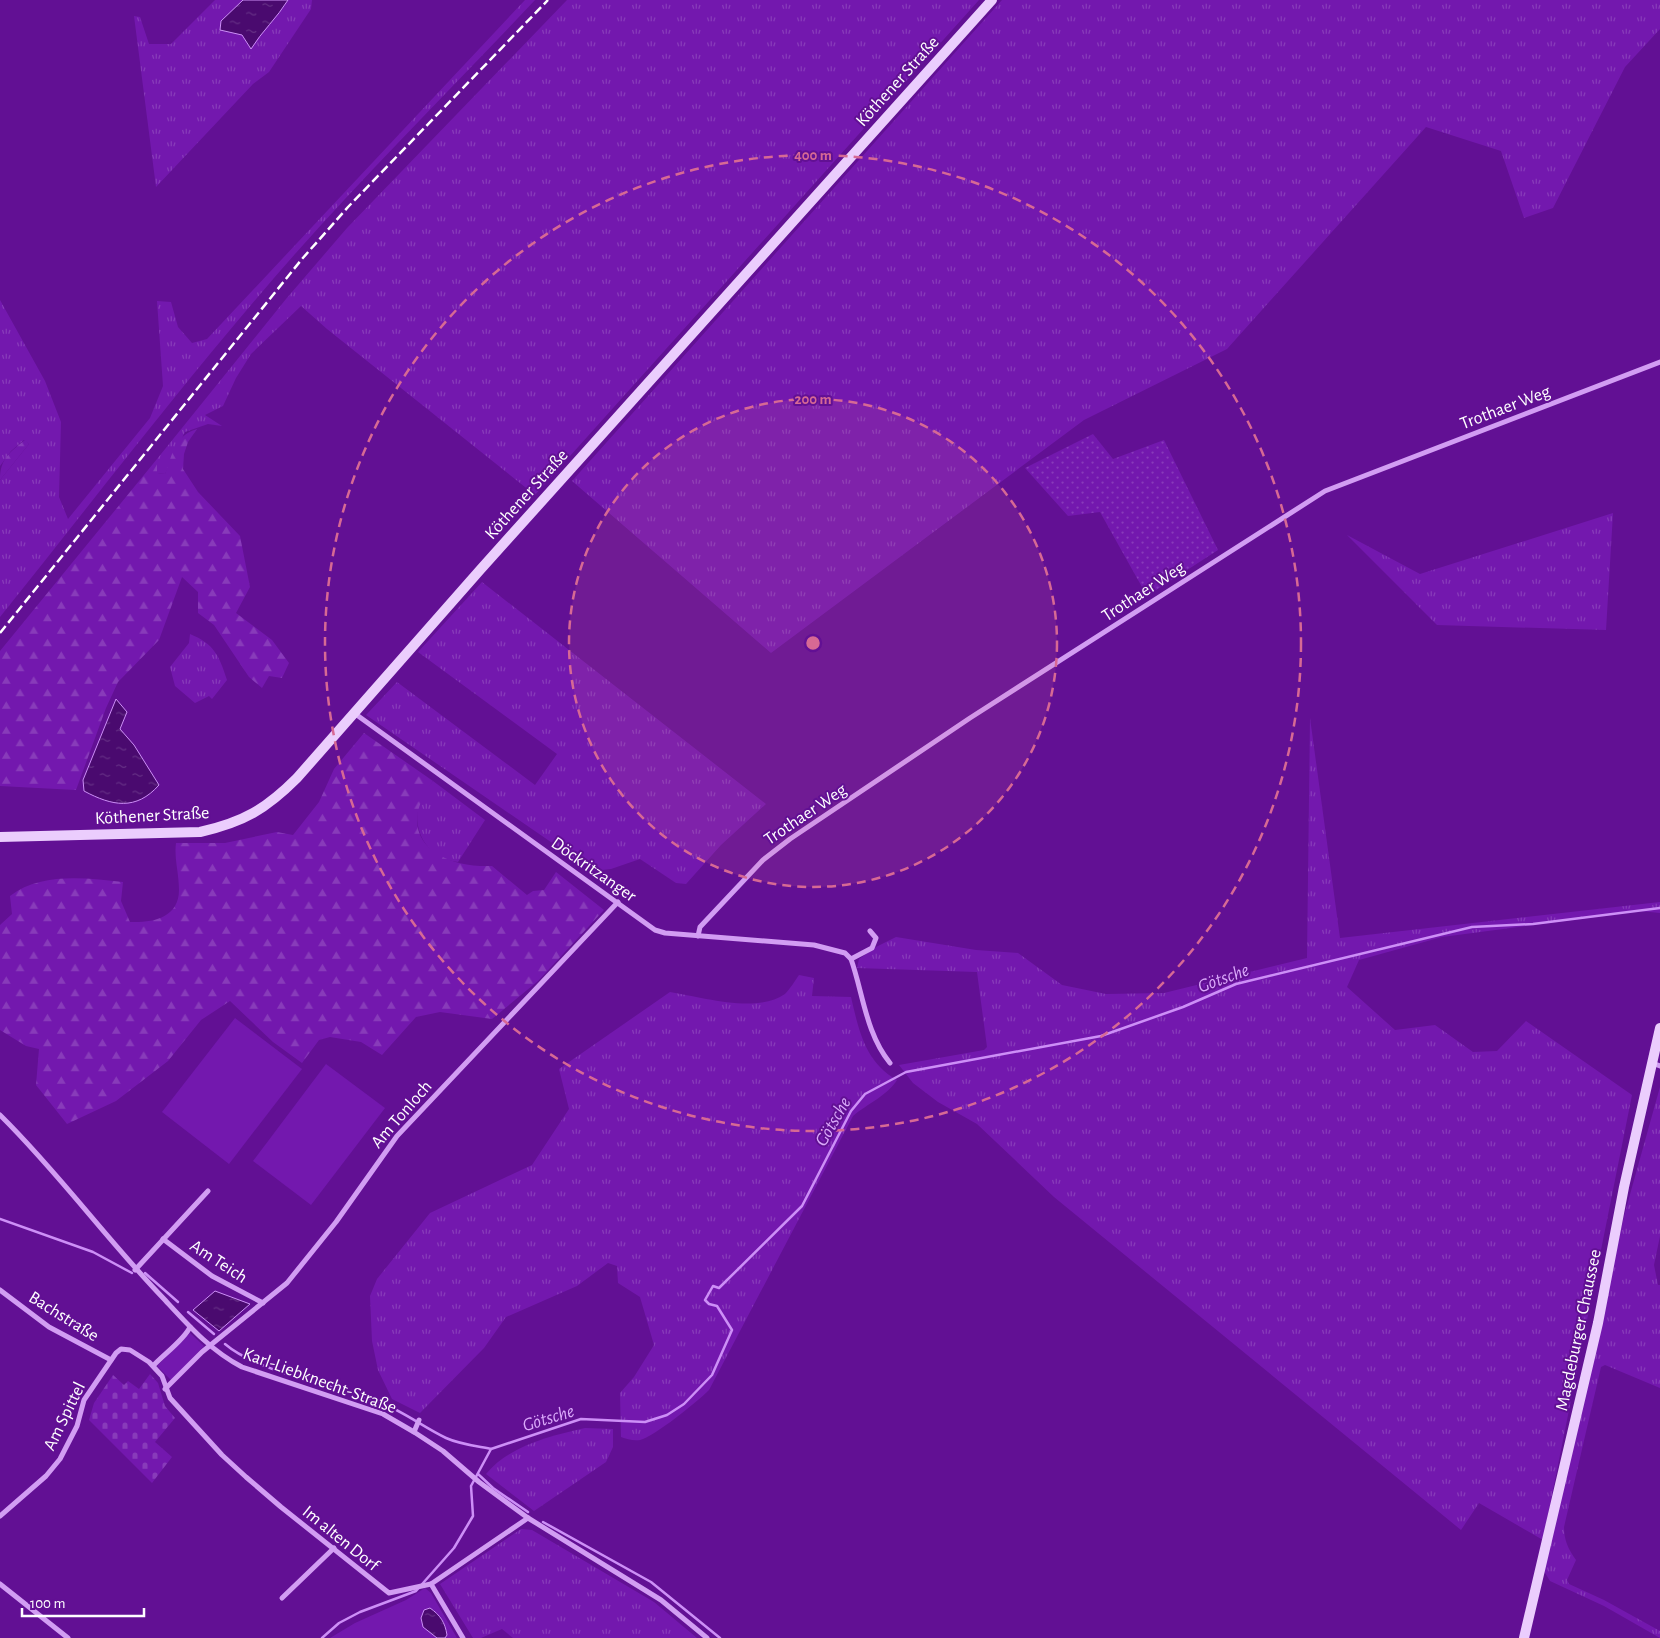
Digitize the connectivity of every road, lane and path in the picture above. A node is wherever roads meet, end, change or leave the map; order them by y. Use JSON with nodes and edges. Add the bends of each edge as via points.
{"nodes":[{"id":1,"x":992,"y":0,"type":"edge"},
{"id":2,"x":1660,"y":362,"type":"edge"},
{"id":3,"x":354,"y":713,"type":"junction"},
{"id":4,"x":0,"y":837,"type":"edge"},
{"id":5,"x":618,"y":902,"type":"junction"},
{"id":6,"x":870,"y":931,"type":"dead end"},
{"id":7,"x":698,"y":936,"type":"junction"},
{"id":8,"x":851,"y":959,"type":"junction"},
{"id":9,"x":1660,"y":1028,"type":"edge"},
{"id":10,"x":890,"y":1063,"type":"dead end"},
{"id":11,"x":1656,"y":1064,"type":"edge"},
{"id":12,"x":0,"y":1115,"type":"edge"},
{"id":13,"x":208,"y":1191,"type":"dead end"},
{"id":14,"x":163,"y":1239,"type":"junction"},
{"id":15,"x":135,"y":1270,"type":"junction"},
{"id":16,"x":2,"y":1291,"type":"edge"},
{"id":17,"x":0,"y":1298,"type":"edge"},
{"id":18,"x":263,"y":1303,"type":"junction"},
{"id":19,"x":190,"y":1327,"type":"junction"},
{"id":20,"x":209,"y":1346,"type":"junction"},
{"id":21,"x":111,"y":1360,"type":"junction"},
{"id":22,"x":153,"y":1366,"type":"junction"},
{"id":23,"x":165,"y":1389,"type":"junction"},
{"id":24,"x":419,"y":1420,"type":"dead end"},
{"id":25,"x":415,"y":1430,"type":"junction"},
{"id":26,"x":0,"y":1516,"type":"edge"},
{"id":27,"x":528,"y":1518,"type":"junction"},
{"id":28,"x":334,"y":1548,"type":"junction"},
{"id":29,"x":0,"y":1584,"type":"edge"},
{"id":30,"x":431,"y":1584,"type":"junction"},
{"id":31,"x":282,"y":1598,"type":"dead end"},
{"id":32,"x":68,"y":1638,"type":"edge"},
{"id":33,"x":463,"y":1638,"type":"edge"},
{"id":34,"x":707,"y":1638,"type":"edge"},
{"id":35,"x":1524,"y":1638,"type":"edge"}],
"edges":[{"from":1,"to":3,"type":"main road","name":"Köthener Straße"},
{"from":2,"to":7,"type":"street","name":"Trothaer Weg","via":[[1325,491],[970,718],[790,839],[763,860],[700,927]]},
{"from":3,"to":4,"type":"main road","name":"Köthener Straße","via":[[276,799],[230,825],[174,834]]},
{"from":3,"to":5,"type":"street","name":"Döckritzanger"},
{"from":5,"to":7,"type":"street","name":"Döckritzanger","via":[[655,930]]},
{"from":5,"to":18,"type":"street","name":"Am Tonloch","via":[[397,1136],[336,1222],[287,1283]]},
{"from":6,"to":8,"type":"street","via":[[876,938],[872,948]]},
{"from":7,"to":8,"type":"street","name":"Döckritzanger","via":[[814,945],[845,953]]},
{"from":8,"to":10,"type":"street","via":[[872,1033]]},
{"from":9,"to":11,"type":"main road","name":"Magdeburger Chaussee"},
{"from":11,"to":35,"type":"main road","name":"Magdeburger Chaussee","via":[[1624,1187],[1598,1323]]},
{"from":12,"to":15,"type":"street","via":[[53,1170]]},
{"from":13,"to":14,"type":"street","name":"Am Teich"},
{"from":14,"to":15,"type":"street","name":"Am Teich"},
{"from":14,"to":18,"type":"street","name":"Am Teich","via":[[212,1276]]},
{"from":15,"to":19,"type":"street"},
{"from":16,"to":17,"type":"street","name":"Bachstraße"},
{"from":16,"to":21,"type":"street","name":"Bachstraße","via":[[49,1327]]},
{"from":18,"to":20,"type":"street","name":"Am Tonloch"},
{"from":19,"to":20,"type":"street","name":"Karl-Liebknecht-Straße"},
{"from":19,"to":22,"type":"street","via":[[187,1336]]},
{"from":20,"to":23,"type":"street","name":"Am Tonloch"},
{"from":20,"to":25,"type":"street","name":"Karl-Liebknecht-Straße","via":[[242,1367],[383,1414]]},
{"from":21,"to":22,"type":"street","via":[[122,1349],[130,1350]]},
{"from":21,"to":26,"type":"street","name":"Am Spittel","via":[[84,1400],[77,1426],[60,1459],[46,1476]]},
{"from":22,"to":23,"type":"street","name":"Im alten Dorf","via":[[164,1380]]},
{"from":23,"to":28,"type":"street","name":"Im alten Dorf","via":[[222,1455]]},
{"from":24,"to":25,"type":"street"},
{"from":25,"to":27,"type":"street","name":"Karl-Liebknecht-Straße"},
{"from":27,"to":30,"type":"street","name":"Im alten Dorf"},
{"from":27,"to":34,"type":"street","via":[[661,1600]]},
{"from":28,"to":30,"type":"street","name":"Im alten Dorf","via":[[389,1593]]},
{"from":28,"to":31,"type":"street"},
{"from":29,"to":32,"type":"street"},
{"from":30,"to":33,"type":"street"}]}
